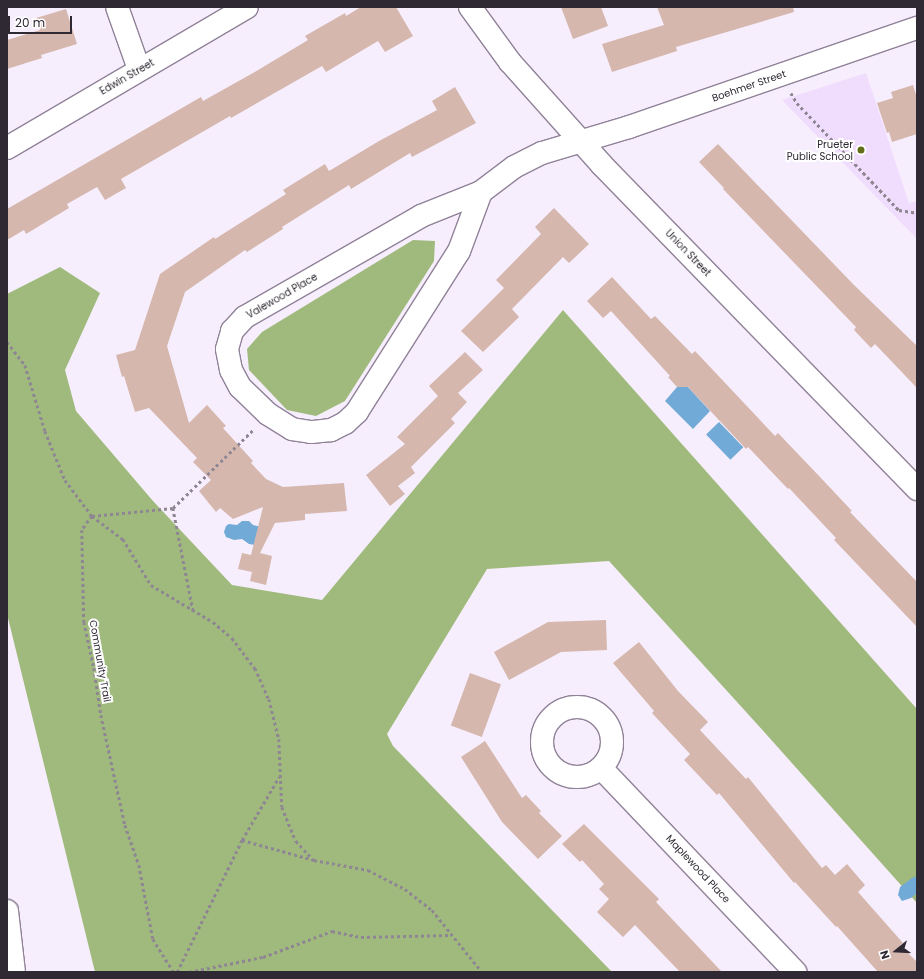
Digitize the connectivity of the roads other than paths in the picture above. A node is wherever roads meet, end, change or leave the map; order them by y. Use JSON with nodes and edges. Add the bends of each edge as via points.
{"nodes":[{"id":1,"x":117,"y":7,"type":"edge"},
{"id":2,"x":247,"y":7,"type":"edge"},
{"id":3,"x":470,"y":7,"type":"edge"},
{"id":4,"x":917,"y":28,"type":"edge"},
{"id":5,"x":139,"y":69,"type":"junction"},
{"id":6,"x":581,"y":141,"type":"junction"},
{"id":7,"x":7,"y":148,"type":"edge"},
{"id":8,"x":481,"y":192,"type":"junction"},
{"id":9,"x":917,"y":489,"type":"edge"},
{"id":10,"x":601,"y":768,"type":"dead end"},
{"id":11,"x":7,"y":910,"type":"edge"},
{"id":12,"x":14,"y":972,"type":"edge"},
{"id":13,"x":795,"y":972,"type":"edge"}],
"edges":[{"from":1,"to":5,"type":"main road"},
{"from":2,"to":5,"type":"main road","name":"Edwin Street"},
{"from":3,"to":6,"type":"main road","name":"Union Street","via":[[510,62]]},
{"from":4,"to":6,"type":"main road","name":"Boehmer Street","via":[[629,127]]},
{"from":5,"to":7,"type":"main road","name":"Edwin Street"},
{"from":6,"to":8,"type":"main road","name":"Valewood Place","via":[[542,153],[514,167]]},
{"from":6,"to":9,"type":"main road","name":"Union Street"},
{"from":8,"to":8,"type":"main road","name":"Valewood Place","via":[[421,216],[245,317],[232,331],[227,349],[231,370],[240,387],[268,414],[292,429],[311,432],[331,430],[345,422],[357,412],[459,251]]},
{"from":10,"to":13,"type":"main road","name":"Maplewood Place"},
{"from":11,"to":12,"type":"main road"}]}
